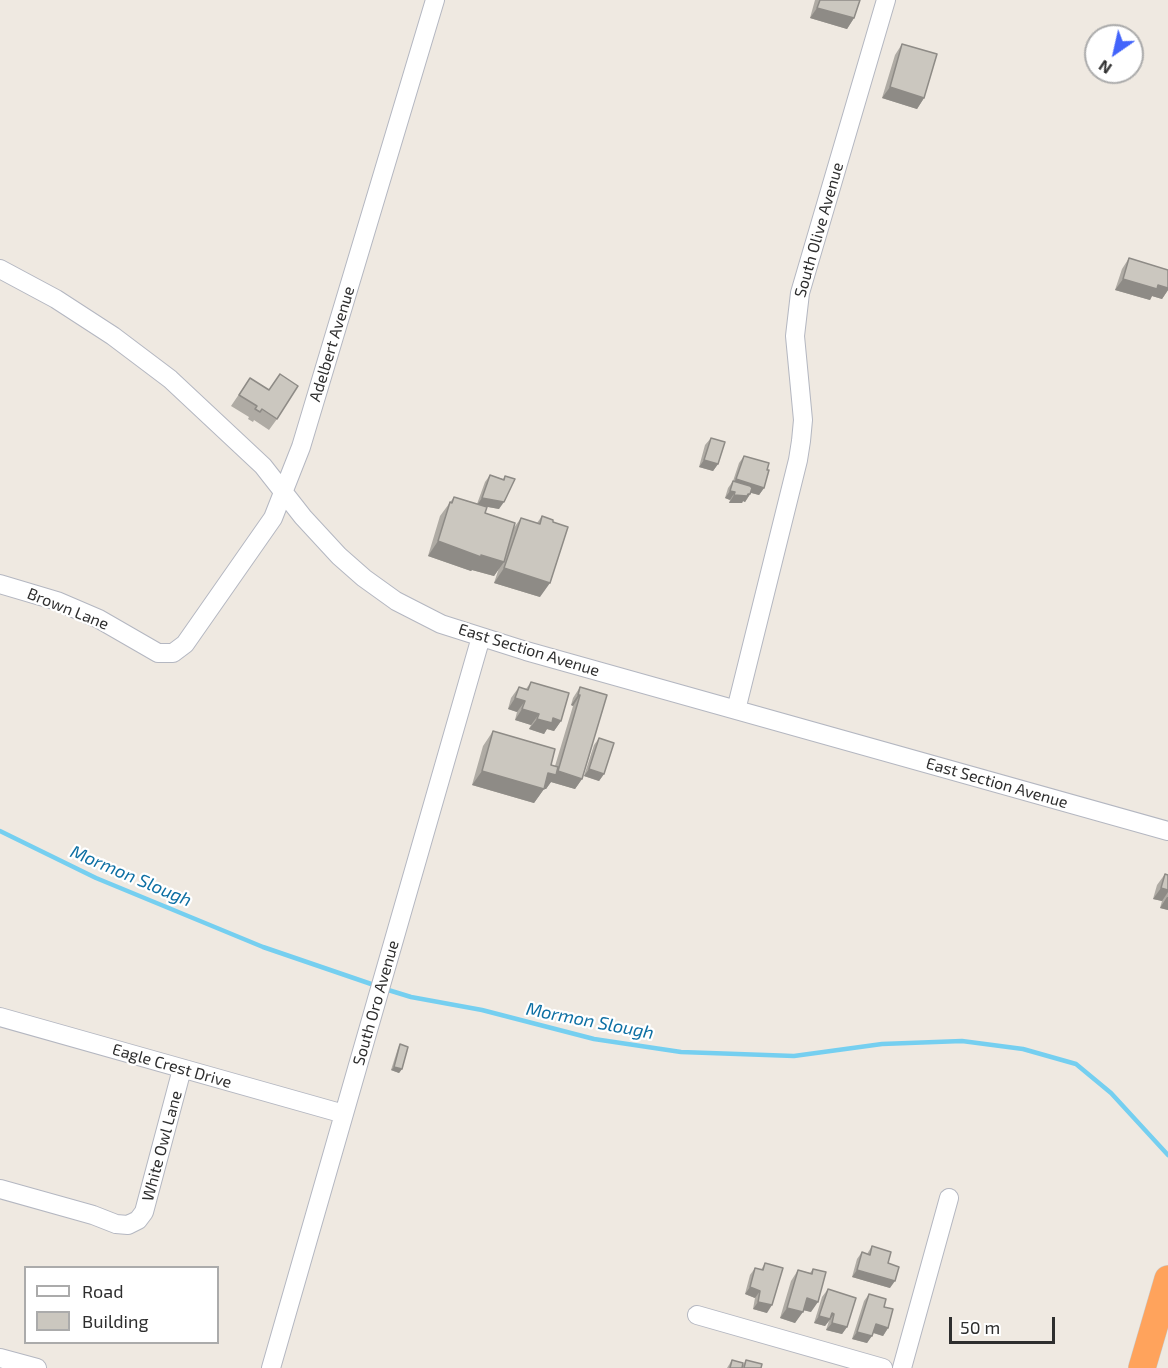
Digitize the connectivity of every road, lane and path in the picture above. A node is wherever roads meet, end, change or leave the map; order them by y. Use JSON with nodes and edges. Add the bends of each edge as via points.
{"nodes":[{"id":1,"x":435,"y":0,"type":"edge"},
{"id":2,"x":886,"y":0,"type":"edge"},
{"id":3,"x":0,"y":269,"type":"edge"},
{"id":4,"x":284,"y":491,"type":"junction"},
{"id":5,"x":0,"y":584,"type":"edge"},
{"id":6,"x":481,"y":637,"type":"junction"},
{"id":7,"x":166,"y":654,"type":"joint"},
{"id":8,"x":736,"y":710,"type":"junction"},
{"id":9,"x":1168,"y":831,"type":"edge"},
{"id":10,"x":0,"y":1017,"type":"edge"},
{"id":11,"x":182,"y":1069,"type":"junction"},
{"id":12,"x":344,"y":1114,"type":"junction"},
{"id":13,"x":0,"y":1189,"type":"edge"},
{"id":14,"x":949,"y":1198,"type":"dead end"},
{"id":15,"x":1168,"y":1279,"type":"edge"},
{"id":16,"x":697,"y":1316,"type":"dead end"},
{"id":17,"x":0,"y":1358,"type":"edge"},
{"id":18,"x":37,"y":1368,"type":"edge"},
{"id":19,"x":271,"y":1368,"type":"edge"},
{"id":20,"x":883,"y":1368,"type":"edge"},
{"id":21,"x":902,"y":1368,"type":"edge"},
{"id":22,"x":1142,"y":1368,"type":"edge"}],
"edges":[{"from":1,"to":4,"type":"street","name":"Adelbert Avenue","via":[[328,360]]},
{"from":2,"to":8,"type":"street","name":"South Olive Avenue","via":[[800,292],[795,336],[803,420],[798,460]]},
{"from":3,"to":4,"type":"street","name":"East Section Avenue","via":[[94,323],[170,379]]},
{"from":4,"to":6,"type":"street","name":"East Section Avenue","via":[[303,517],[364,578],[396,601],[441,624]]},
{"from":4,"to":7,"type":"street","name":"Adelbert Avenue","via":[[273,518],[185,644]]},
{"from":5,"to":7,"type":"street","name":"Brown Lane","via":[[57,601]]},
{"from":6,"to":8,"type":"street","name":"East Section Avenue"},
{"from":6,"to":12,"type":"street","name":"South Oro Avenue"},
{"from":8,"to":9,"type":"street","name":"East Section Avenue"},
{"from":10,"to":11,"type":"street","name":"Eagle Crest Drive"},
{"from":11,"to":12,"type":"street","name":"Eagle Crest Drive"},
{"from":11,"to":13,"type":"street","name":"White Owl Lane","via":[[144,1212],[138,1220],[129,1225],[116,1224]]},
{"from":12,"to":19,"type":"street","name":"South Oro Avenue"},
{"from":14,"to":21,"type":"street"},
{"from":15,"to":22,"type":"highway"},
{"from":16,"to":20,"type":"street"},
{"from":17,"to":18,"type":"street"}]}
